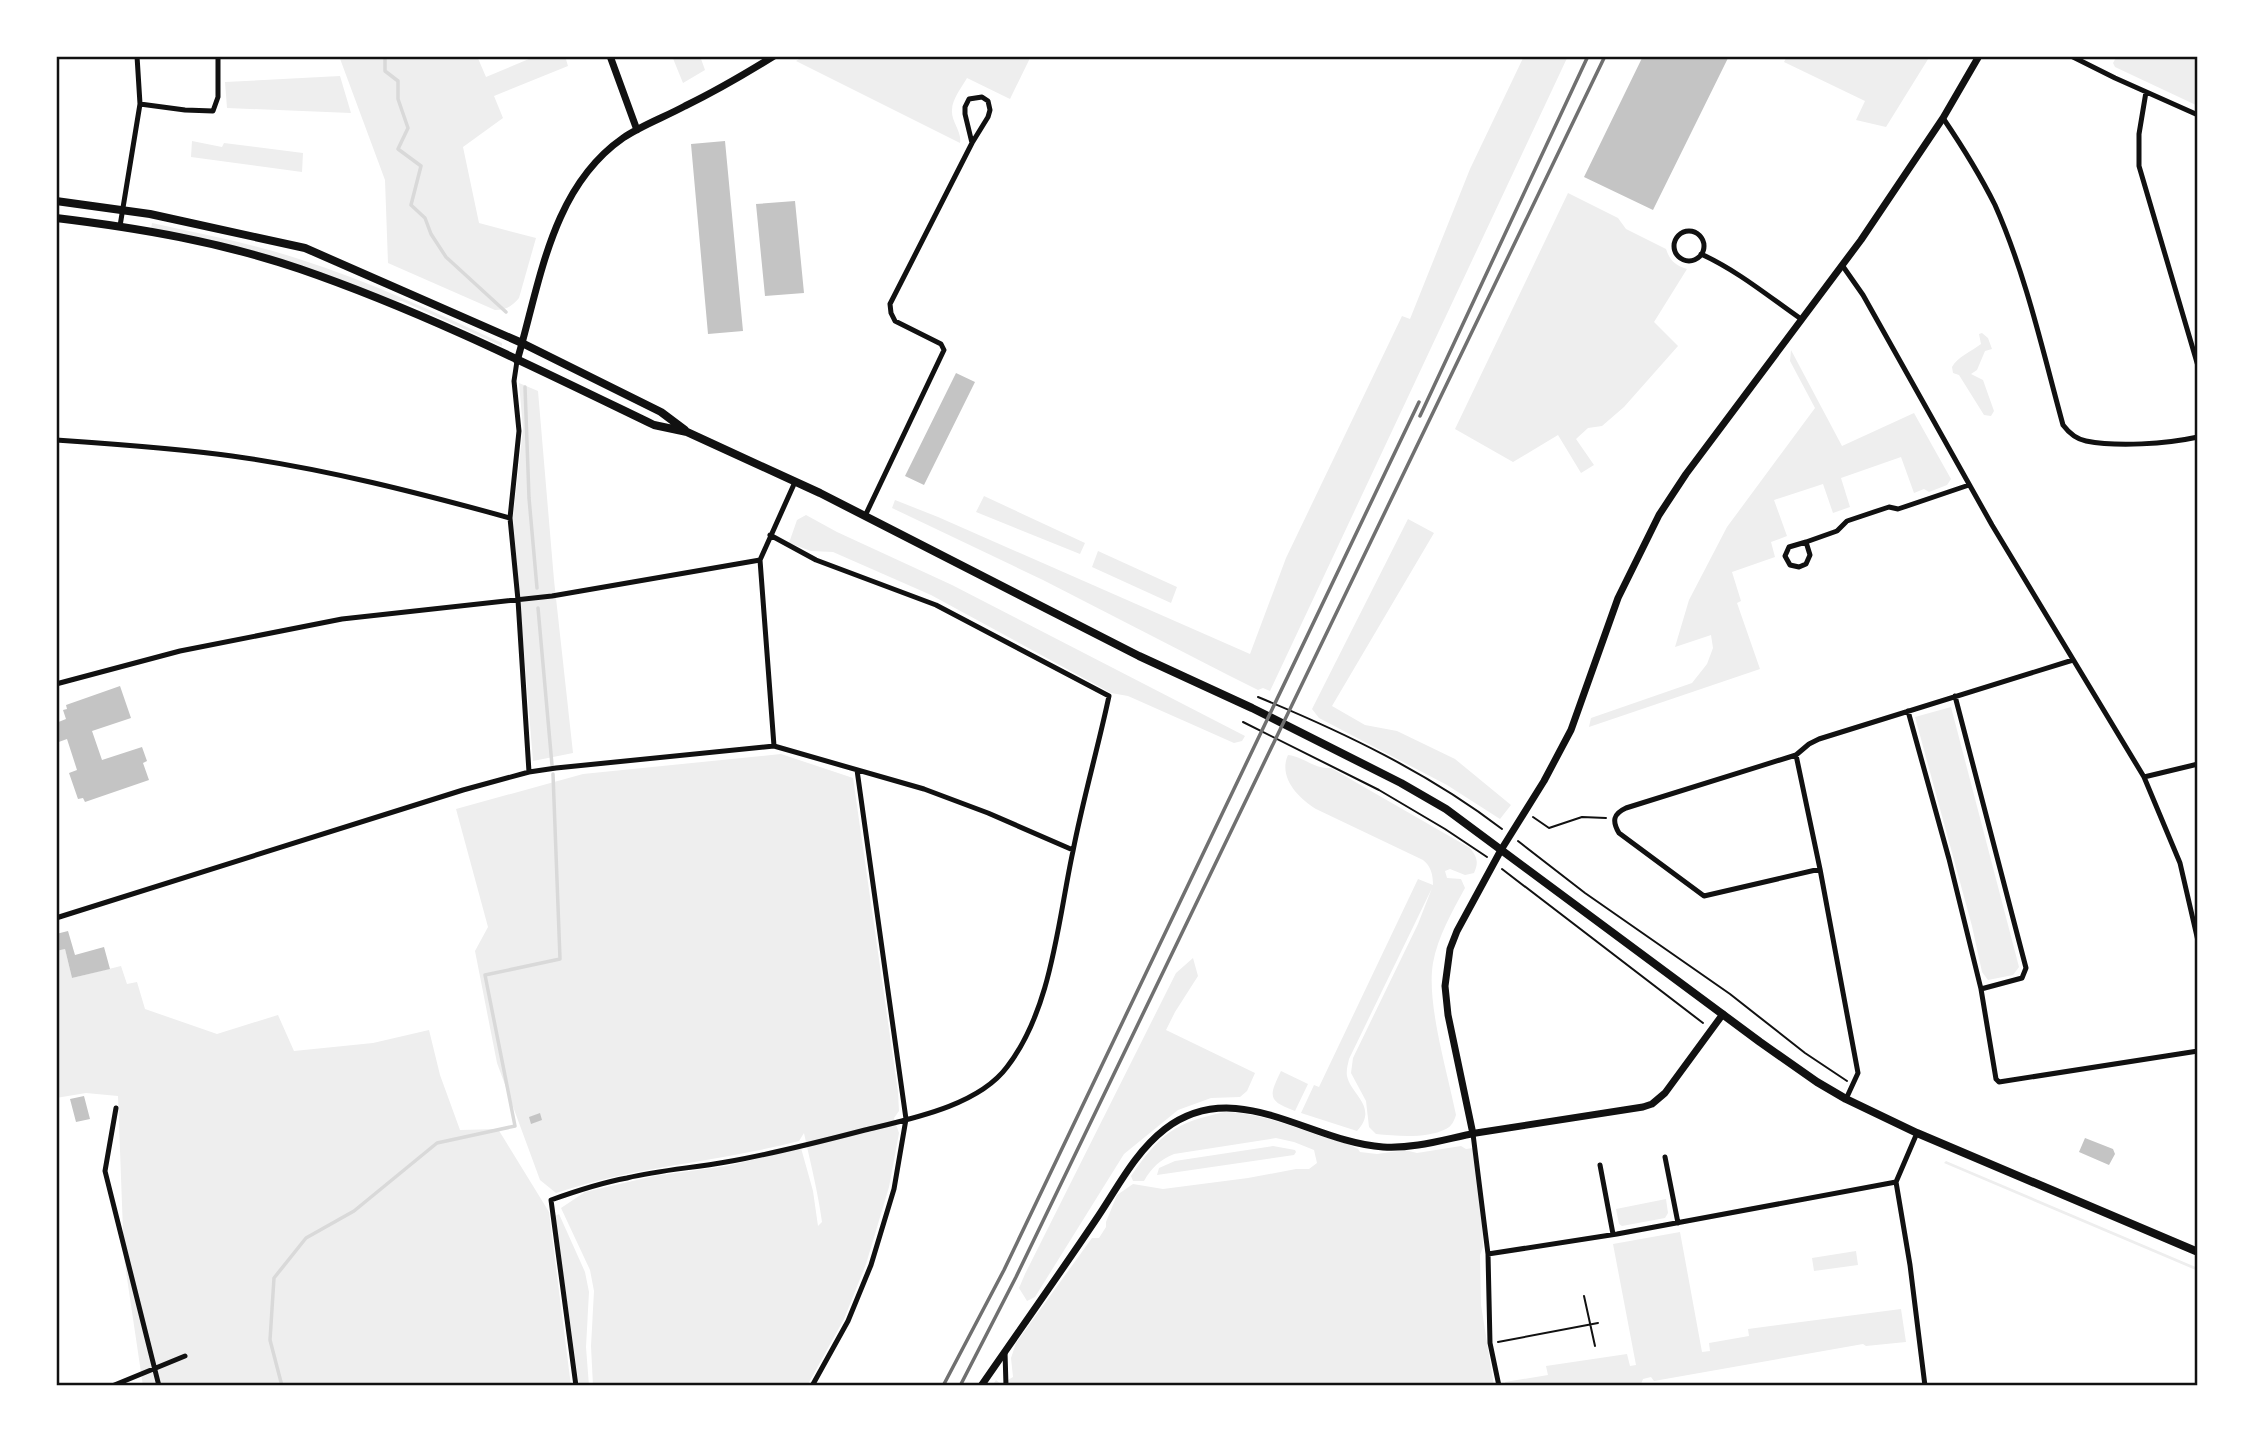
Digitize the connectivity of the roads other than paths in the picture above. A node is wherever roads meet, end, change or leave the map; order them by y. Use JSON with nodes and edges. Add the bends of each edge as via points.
{"nodes":[{"id":1,"x":137,"y":56,"type":"edge"},
{"id":2,"x":218,"y":56,"type":"edge"},
{"id":3,"x":610,"y":56,"type":"edge"},
{"id":4,"x":774,"y":56,"type":"edge"},
{"id":5,"x":1979,"y":56,"type":"edge"},
{"id":6,"x":2071,"y":56,"type":"edge"},
{"id":7,"x":2146,"y":92,"type":"junction"},
{"id":8,"x":140,"y":104,"type":"junction"},
{"id":9,"x":2198,"y":115,"type":"edge"},
{"id":10,"x":1943,"y":118,"type":"junction"},
{"id":11,"x":637,"y":130,"type":"junction"},
{"id":12,"x":971,"y":143,"type":"junction"},
{"id":13,"x":56,"y":201,"type":"edge"},
{"id":14,"x":123,"y":209,"type":"junction"},
{"id":15,"x":56,"y":218,"type":"edge"},
{"id":16,"x":120,"y":226,"type":"junction"},
{"id":17,"x":1701,"y":254,"type":"junction"},
{"id":18,"x":1842,"y":265,"type":"junction"},
{"id":19,"x":1801,"y":319,"type":"junction"},
{"id":20,"x":522,"y":343,"type":"junction"},
{"id":21,"x":517,"y":360,"type":"junction"},
{"id":22,"x":2198,"y":366,"type":"edge"},
{"id":23,"x":687,"y":432,"type":"junction"},
{"id":24,"x":2198,"y":437,"type":"edge"},
{"id":25,"x":56,"y":440,"type":"edge"},
{"id":26,"x":795,"y":482,"type":"junction"},
{"id":27,"x":1969,"y":485,"type":"junction"},
{"id":28,"x":865,"y":516,"type":"junction"},
{"id":29,"x":510,"y":518,"type":"junction"},
{"id":30,"x":770,"y":535,"type":"junction"},
{"id":31,"x":1806,"y":542,"type":"junction"},
{"id":32,"x":760,"y":560,"type":"junction"},
{"id":33,"x":518,"y":600,"type":"junction"},
{"id":34,"x":2073,"y":660,"type":"junction"},
{"id":35,"x":56,"y":684,"type":"edge"},
{"id":36,"x":1955,"y":696,"type":"junction"},
{"id":37,"x":1908,"y":711,"type":"junction"},
{"id":38,"x":774,"y":746,"type":"junction"},
{"id":39,"x":1796,"y":754,"type":"junction"},
{"id":40,"x":2198,"y":764,"type":"edge"},
{"id":41,"x":857,"y":771,"type":"junction"},
{"id":42,"x":529,"y":772,"type":"junction"},
{"id":43,"x":2144,"y":777,"type":"junction"},
{"id":44,"x":1073,"y":850,"type":"junction"},
{"id":45,"x":1820,"y":869,"type":"junction"},
{"id":46,"x":56,"y":918,"type":"edge"},
{"id":47,"x":2198,"y":941,"type":"edge"},
{"id":48,"x":1981,"y":989,"type":"junction"},
{"id":49,"x":1723,"y":1014,"type":"junction"},
{"id":50,"x":2198,"y":1051,"type":"edge"},
{"id":51,"x":1846,"y":1099,"type":"junction"},
{"id":52,"x":116,"y":1108,"type":"dead end"},
{"id":53,"x":906,"y":1119,"type":"junction"},
{"id":54,"x":1917,"y":1133,"type":"junction"},
{"id":55,"x":1473,"y":1134,"type":"junction"},
{"id":56,"x":1665,"y":1157,"type":"dead end"},
{"id":57,"x":1600,"y":1165,"type":"dead end"},
{"id":58,"x":1896,"y":1182,"type":"junction"},
{"id":59,"x":1678,"y":1223,"type":"junction"},
{"id":60,"x":1614,"y":1234,"type":"junction"},
{"id":61,"x":2198,"y":1252,"type":"edge"},
{"id":62,"x":1488,"y":1254,"type":"junction"},
{"id":63,"x":1005,"y":1352,"type":"junction"},
{"id":64,"x":185,"y":1356,"type":"dead end"},
{"id":65,"x":153,"y":1369,"type":"junction"},
{"id":66,"x":111,"y":1386,"type":"edge"},
{"id":67,"x":159,"y":1386,"type":"edge"},
{"id":68,"x":576,"y":1386,"type":"edge"},
{"id":69,"x":812,"y":1386,"type":"edge"},
{"id":70,"x":981,"y":1386,"type":"edge"},
{"id":71,"x":1006,"y":1386,"type":"edge"},
{"id":72,"x":1499,"y":1386,"type":"edge"},
{"id":73,"x":1925,"y":1386,"type":"edge"}],
"edges":[{"from":1,"to":8,"type":"street"},
{"from":2,"to":8,"type":"street","via":[[218,97],[213,111]]},
{"from":3,"to":11,"type":"street"},
{"from":4,"to":11,"type":"street"},
{"from":5,"to":10,"type":"street"},
{"from":6,"to":7,"type":"street"},
{"from":7,"to":9,"type":"street"},
{"from":7,"to":22,"type":"street","via":[[2139,166]]},
{"from":8,"to":14,"type":"street"},
{"from":10,"to":18,"type":"street"},
{"from":10,"to":24,"type":"street","via":[[1995,207],[2013,252],[2068,432],[2084,441],[2123,443]]},
{"from":11,"to":20,"type":"street","via":[[603,156],[564,208]]},
{"from":12,"to":12,"type":"street","via":[[965,107],[969,99],[982,97],[990,110]]},
{"from":12,"to":28,"type":"street","via":[[890,304],[895,321],[941,344],[944,354]]},
{"from":13,"to":14,"type":"main road"},
{"from":14,"to":16,"type":"street"},
{"from":14,"to":20,"type":"main road","via":[[305,248]]},
{"from":15,"to":16,"type":"main road"},
{"from":16,"to":21,"type":"main road","via":[[211,244],[299,269],[425,317]]},
{"from":17,"to":17,"type":"street","via":[[1703,245],[1696,233],[1685,232],[1676,238],[1674,250],[1680,258],[1693,260]]},
{"from":17,"to":19,"type":"street"},
{"from":18,"to":19,"type":"street"},
{"from":18,"to":27,"type":"street"},
{"from":19,"to":55,"type":"street","via":[[1659,515],[1618,598],[1572,730],[1457,931],[1447,964],[1448,1015]]},
{"from":20,"to":21,"type":"street"},
{"from":20,"to":23,"type":"main road","via":[[661,412]]},
{"from":21,"to":23,"type":"main road","via":[[654,425]]},
{"from":21,"to":29,"type":"street","via":[[514,381],[519,431]]},
{"from":23,"to":26,"type":"main road"},
{"from":25,"to":29,"type":"street","via":[[233,456],[349,477]]},
{"from":26,"to":28,"type":"main road"},
{"from":26,"to":30,"type":"street"},
{"from":27,"to":31,"type":"street","via":[[1847,521],[1837,531]]},
{"from":27,"to":34,"type":"street"},
{"from":28,"to":49,"type":"main road","via":[[1446,809]]},
{"from":29,"to":33,"type":"street"},
{"from":30,"to":32,"type":"street"},
{"from":30,"to":44,"type":"street","via":[[816,560],[936,605],[1109,696]]},
{"from":31,"to":31,"type":"street","via":[[1786,551],[1790,565],[1807,564]]},
{"from":32,"to":33,"type":"street"},
{"from":32,"to":38,"type":"street"},
{"from":33,"to":35,"type":"street","via":[[342,619],[180,650]]},
{"from":33,"to":42,"type":"street"},
{"from":34,"to":36,"type":"street"},
{"from":34,"to":43,"type":"street"},
{"from":36,"to":37,"type":"street"},
{"from":36,"to":48,"type":"street","via":[[2026,968],[2022,978]]},
{"from":37,"to":39,"type":"street","via":[[1819,738]]},
{"from":37,"to":48,"type":"street"},
{"from":38,"to":41,"type":"street"},
{"from":38,"to":42,"type":"street"},
{"from":39,"to":45,"type":"street"},
{"from":39,"to":45,"type":"street","via":[[1626,808],[1614,818],[1619,834],[1704,896]]},
{"from":40,"to":43,"type":"street"},
{"from":41,"to":44,"type":"street","via":[[924,789]]},
{"from":41,"to":53,"type":"street"},
{"from":42,"to":46,"type":"street"},
{"from":43,"to":47,"type":"street","via":[[2180,863]]},
{"from":44,"to":53,"type":"street","via":[[1042,993],[1032,1023],[1007,1068],[989,1086],[966,1099]]},
{"from":45,"to":51,"type":"street","via":[[1858,1073]]},
{"from":48,"to":50,"type":"street","via":[[1999,1082]]},
{"from":49,"to":51,"type":"main road"},
{"from":49,"to":55,"type":"street","via":[[1652,1104]]},
{"from":51,"to":54,"type":"main road"},
{"from":52,"to":65,"type":"street","via":[[105,1171]]},
{"from":53,"to":68,"type":"street","via":[[761,1155],[628,1177],[551,1200]]},
{"from":53,"to":69,"type":"street","via":[[894,1189],[871,1265],[848,1321]]},
{"from":54,"to":58,"type":"street"},
{"from":54,"to":61,"type":"main road"},
{"from":55,"to":62,"type":"street"},
{"from":55,"to":63,"type":"street","via":[[1381,1147],[1250,1109],[1219,1108],[1183,1118],[1166,1128],[1133,1162]]},
{"from":56,"to":59,"type":"street"},
{"from":57,"to":60,"type":"street"},
{"from":58,"to":59,"type":"street"},
{"from":58,"to":73,"type":"street"},
{"from":59,"to":60,"type":"street"},
{"from":60,"to":62,"type":"street"},
{"from":62,"to":72,"type":"street","via":[[1490,1343]]},
{"from":63,"to":70,"type":"street"},
{"from":63,"to":71,"type":"street"},
{"from":64,"to":65,"type":"street"},
{"from":65,"to":66,"type":"street"},
{"from":65,"to":67,"type":"street"}]}
